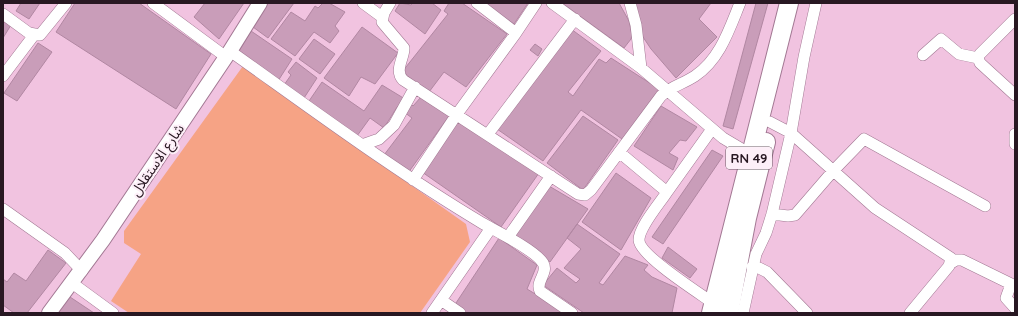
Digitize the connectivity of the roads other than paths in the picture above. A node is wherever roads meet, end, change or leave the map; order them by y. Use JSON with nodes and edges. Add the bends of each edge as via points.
{"nodes":[{"id":1,"x":66,"y":3,"type":"edge"},
{"id":2,"x":153,"y":3,"type":"edge"},
{"id":3,"x":260,"y":3,"type":"edge"},
{"id":4,"x":363,"y":3,"type":"edge"},
{"id":5,"x":390,"y":3,"type":"edge"},
{"id":6,"x":476,"y":3,"type":"edge"},
{"id":7,"x":536,"y":3,"type":"edge"},
{"id":8,"x":552,"y":3,"type":"edge"},
{"id":9,"x":630,"y":3,"type":"edge"},
{"id":10,"x":740,"y":3,"type":"edge"},
{"id":11,"x":789,"y":3,"type":"edge"},
{"id":12,"x":801,"y":3,"type":"edge"},
{"id":13,"x":816,"y":3,"type":"edge"},
{"id":14,"x":3,"y":14,"type":"edge"},
{"id":15,"x":382,"y":17,"type":"junction"},
{"id":16,"x":575,"y":19,"type":"junction"},
{"id":17,"x":1015,"y":19,"type":"edge"},
{"id":18,"x":516,"y":33,"type":"junction"},
{"id":19,"x":34,"y":35,"type":"junction"},
{"id":20,"x":228,"y":54,"type":"junction"},
{"id":21,"x":923,"y":54,"type":"dead end"},
{"id":22,"x":978,"y":58,"type":"junction"},
{"id":23,"x":641,"y":68,"type":"junction"},
{"id":24,"x":3,"y":76,"type":"edge"},
{"id":25,"x":415,"y":87,"type":"junction"},
{"id":26,"x":667,"y":90,"type":"junction"},
{"id":27,"x":1015,"y":95,"type":"edge"},
{"id":28,"x":458,"y":114,"type":"junction"},
{"id":29,"x":770,"y":122,"type":"junction"},
{"id":30,"x":712,"y":129,"type":"junction"},
{"id":31,"x":791,"y":133,"type":"junction"},
{"id":32,"x":488,"y":134,"type":"junction"},
{"id":33,"x":1015,"y":134,"type":"edge"},
{"id":34,"x":1015,"y":144,"type":"edge"},
{"id":35,"x":362,"y":146,"type":"junction"},
{"id":36,"x":619,"y":152,"type":"junction"},
{"id":37,"x":750,"y":154,"type":"junction"},
{"id":38,"x":833,"y":171,"type":"junction"},
{"id":39,"x":551,"y":176,"type":"junction"},
{"id":40,"x":413,"y":180,"type":"junction"},
{"id":41,"x":667,"y":192,"type":"junction"},
{"id":42,"x":985,"y":206,"type":"dead end"},
{"id":43,"x":3,"y":209,"type":"edge"},
{"id":44,"x":772,"y":214,"type":"junction"},
{"id":45,"x":491,"y":228,"type":"junction"},
{"id":46,"x":508,"y":237,"type":"junction"},
{"id":47,"x":742,"y":241,"type":"junction"},
{"id":48,"x":761,"y":243,"type":"junction"},
{"id":49,"x":951,"y":263,"type":"junction"},
{"id":50,"x":752,"y":267,"type":"junction"},
{"id":51,"x":82,"y":271,"type":"junction"},
{"id":52,"x":1013,"y":282,"type":"edge"},
{"id":53,"x":72,"y":283,"type":"junction"},
{"id":54,"x":441,"y":300,"type":"junction"},
{"id":55,"x":712,"y":308,"type":"edge"},
{"id":56,"x":1015,"y":308,"type":"edge"},
{"id":57,"x":49,"y":313,"type":"edge"},
{"id":58,"x":113,"y":313,"type":"edge"},
{"id":59,"x":432,"y":313,"type":"edge"},
{"id":60,"x":460,"y":313,"type":"edge"},
{"id":61,"x":572,"y":313,"type":"edge"},
{"id":62,"x":729,"y":313,"type":"edge"},
{"id":63,"x":742,"y":313,"type":"edge"},
{"id":64,"x":807,"y":313,"type":"edge"},
{"id":65,"x":910,"y":313,"type":"edge"}],
"edges":[{"from":1,"to":19,"type":"street","via":[[45,32]]},
{"from":2,"to":20,"type":"street"},
{"from":3,"to":20,"type":"street","name":"شارع الاستقلال"},
{"from":4,"to":15,"type":"street"},
{"from":5,"to":15,"type":"street"},
{"from":6,"to":18,"type":"street"},
{"from":7,"to":18,"type":"street"},
{"from":8,"to":16,"type":"street"},
{"from":9,"to":23,"type":"street","via":[[636,25]]},
{"from":10,"to":26,"type":"street","via":[[714,60],[693,78]]},
{"from":11,"to":37,"type":"main road","number":"RN 49"},
{"from":12,"to":29,"type":"main road","number":"RN 49"},
{"from":13,"to":31,"type":"street"},
{"from":14,"to":19,"type":"street"},
{"from":15,"to":25,"type":"street","via":[[384,25],[404,48],[399,76]]},
{"from":16,"to":23,"type":"street"},
{"from":16,"to":32,"type":"street"},
{"from":17,"to":22,"type":"street"},
{"from":18,"to":28,"type":"street"},
{"from":19,"to":24,"type":"street"},
{"from":20,"to":35,"type":"street"},
{"from":20,"to":51,"type":"street","name":"شارع الاستقلال"},
{"from":21,"to":22,"type":"street","via":[[941,39],[959,54]]},
{"from":22,"to":27,"type":"street","via":[[980,63]]},
{"from":23,"to":26,"type":"street"},
{"from":25,"to":28,"type":"street"},
{"from":25,"to":35,"type":"street","via":[[394,125],[379,139]]},
{"from":26,"to":30,"type":"street"},
{"from":26,"to":36,"type":"street"},
{"from":28,"to":32,"type":"street"},
{"from":28,"to":40,"type":"street"},
{"from":29,"to":31,"type":"street"},
{"from":29,"to":47,"type":"main road","number":"RN 49"},
{"from":30,"to":37,"type":"street"},
{"from":30,"to":41,"type":"street"},
{"from":31,"to":38,"type":"street"},
{"from":31,"to":44,"type":"street"},
{"from":32,"to":39,"type":"street"},
{"from":33,"to":34,"type":"street"},
{"from":35,"to":40,"type":"street"},
{"from":36,"to":39,"type":"street","via":[[585,195],[578,194]]},
{"from":36,"to":41,"type":"street"},
{"from":37,"to":55,"type":"main road","number":"RN 49"},
{"from":38,"to":42,"type":"street","via":[[861,140],[866,139]]},
{"from":38,"to":44,"type":"street","via":[[795,215]]},
{"from":38,"to":49,"type":"street","via":[[875,208],[949,256]]},
{"from":39,"to":46,"type":"street"},
{"from":40,"to":45,"type":"street"},
{"from":41,"to":55,"type":"street","via":[[642,228],[640,246]]},
{"from":43,"to":51,"type":"street","via":[[65,253]]},
{"from":44,"to":48,"type":"street"},
{"from":45,"to":46,"type":"street"},
{"from":45,"to":54,"type":"street"},
{"from":46,"to":61,"type":"street","via":[[543,263],[540,291]]},
{"from":47,"to":48,"type":"street"},
{"from":47,"to":62,"type":"main road","number":"RN 49"},
{"from":48,"to":50,"type":"street"},
{"from":49,"to":52,"type":"street","via":[[962,260]]},
{"from":49,"to":65,"type":"street"},
{"from":50,"to":63,"type":"street"},
{"from":50,"to":64,"type":"street","via":[[767,272]]},
{"from":51,"to":53,"type":"street","name":"شارع الاستقلال"},
{"from":52,"to":56,"type":"street","via":[[1006,298]]},
{"from":53,"to":57,"type":"street","name":"شارع الاستقلال"},
{"from":53,"to":58,"type":"street"},
{"from":54,"to":59,"type":"street"},
{"from":54,"to":60,"type":"street"}]}
